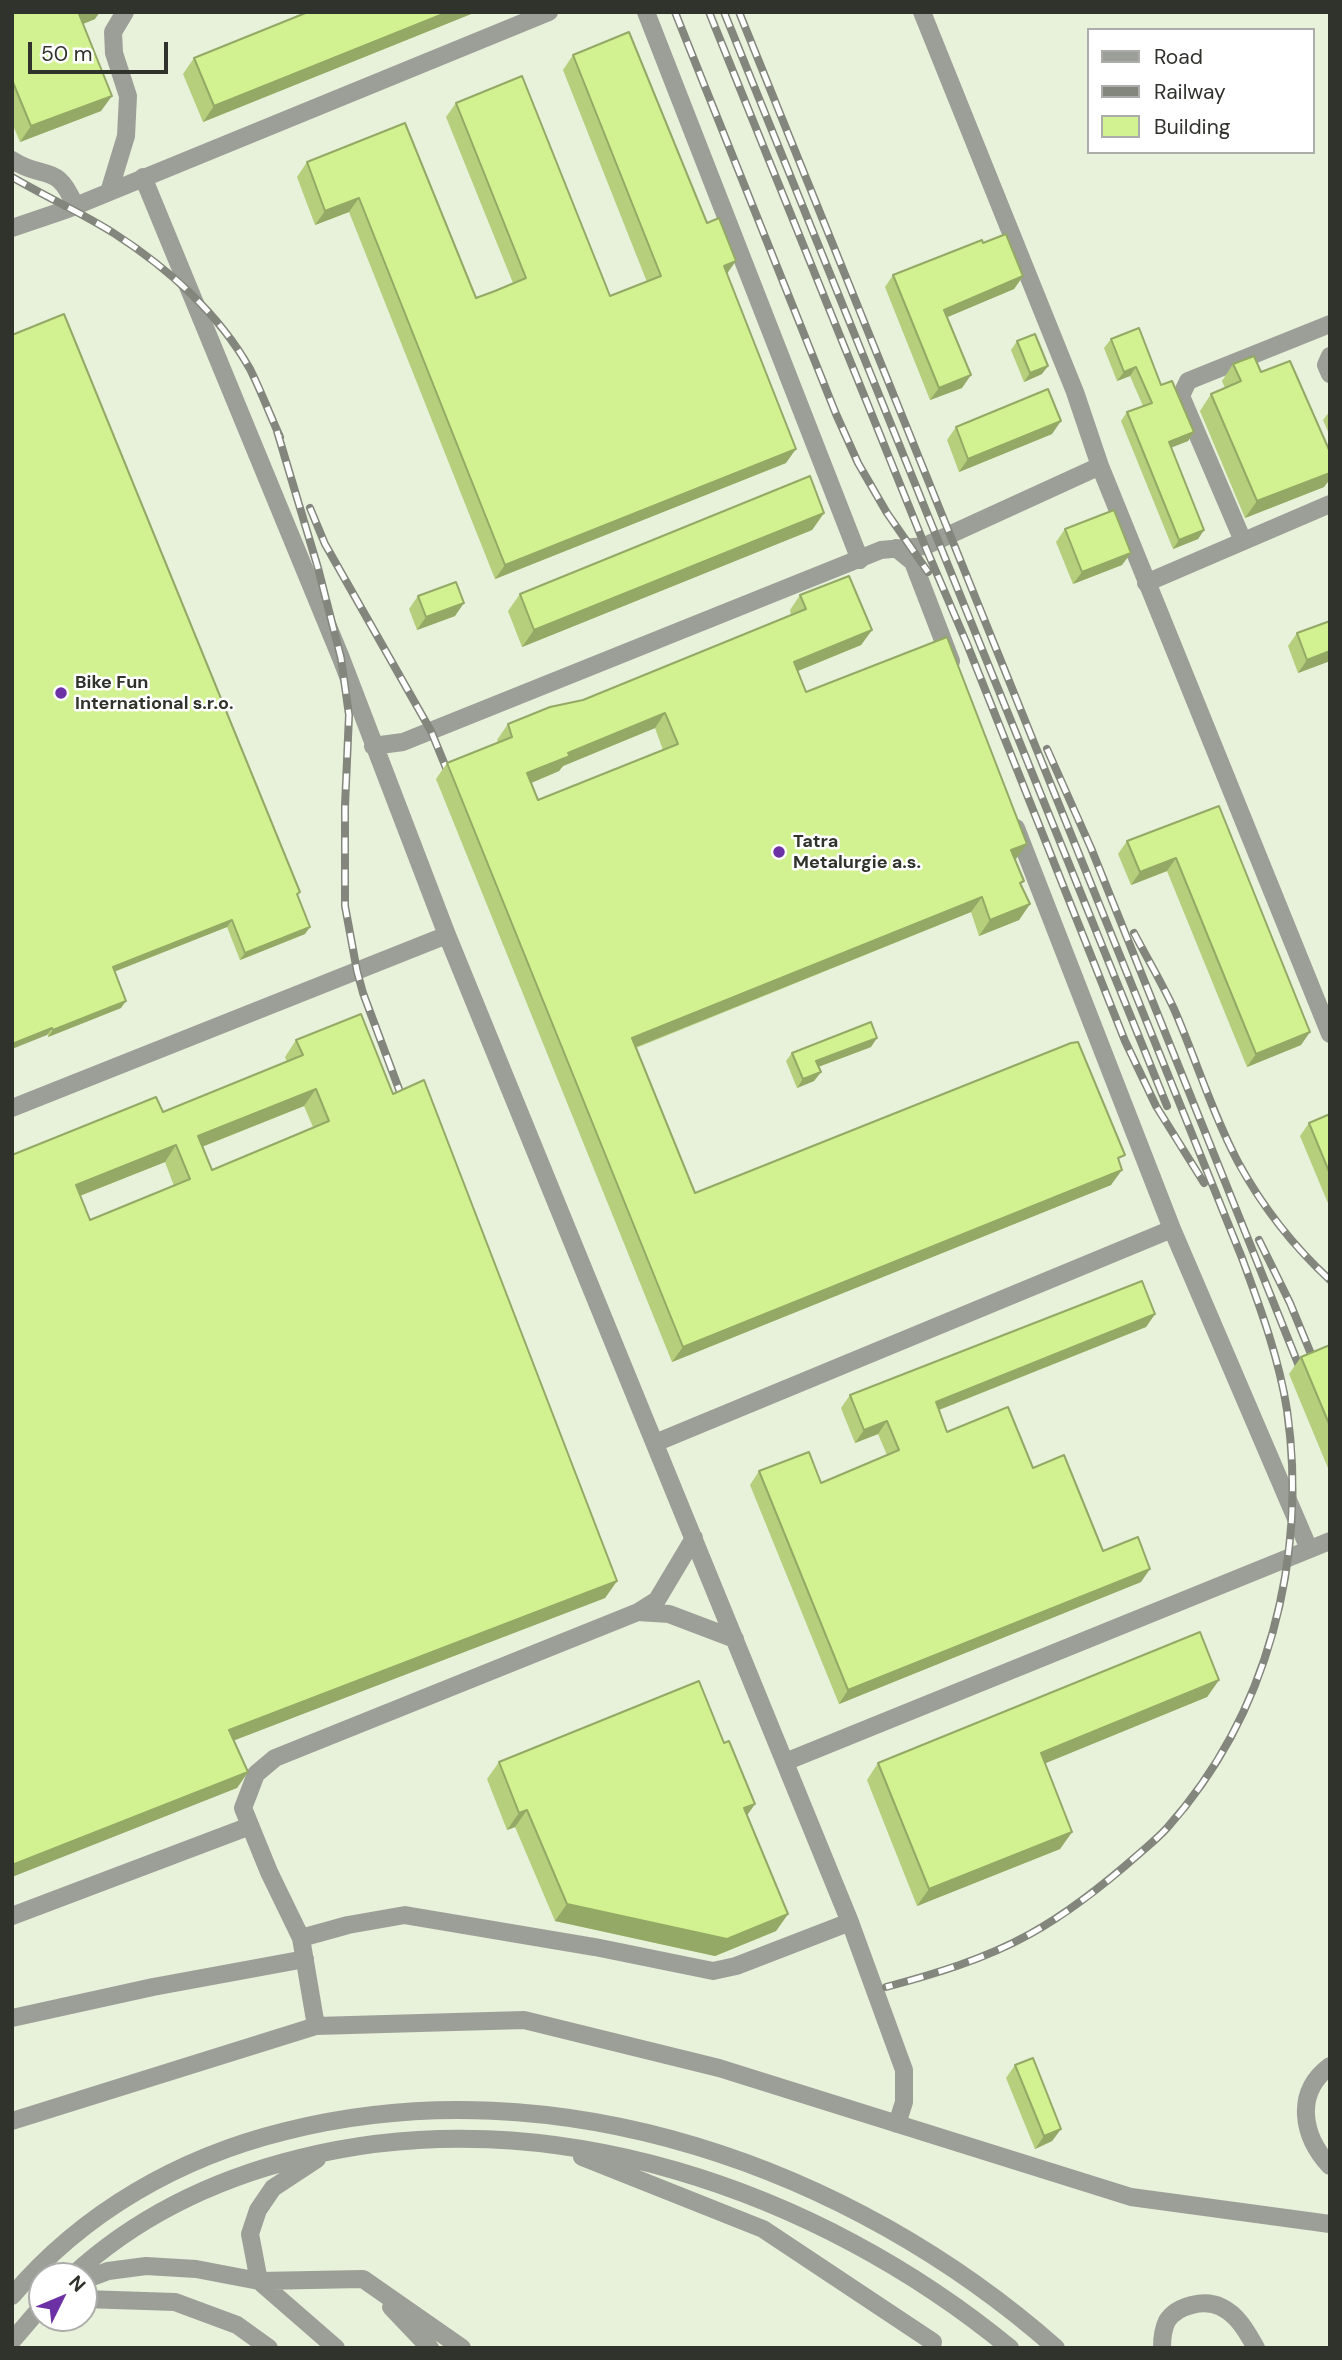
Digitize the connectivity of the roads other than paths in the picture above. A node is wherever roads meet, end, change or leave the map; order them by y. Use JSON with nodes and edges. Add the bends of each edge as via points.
{"nodes":[{"id":1,"x":125,"y":12,"type":"edge"},
{"id":2,"x":549,"y":12,"type":"edge"},
{"id":3,"x":646,"y":12,"type":"edge"},
{"id":4,"x":922,"y":12,"type":"edge"},
{"id":5,"x":12,"y":160,"type":"edge"},
{"id":6,"x":143,"y":177,"type":"junction"},
{"id":7,"x":109,"y":192,"type":"junction"},
{"id":8,"x":75,"y":206,"type":"junction"},
{"id":9,"x":12,"y":228,"type":"edge"},
{"id":10,"x":1330,"y":324,"type":"edge"},
{"id":11,"x":1330,"y":356,"type":"edge"},
{"id":12,"x":1330,"y":374,"type":"edge"},
{"id":13,"x":1100,"y":466,"type":"junction"},
{"id":14,"x":1330,"y":505,"type":"edge"},
{"id":15,"x":1243,"y":541,"type":"junction"},
{"id":16,"x":896,"y":548,"type":"junction"},
{"id":17,"x":860,"y":560,"type":"junction"},
{"id":18,"x":1146,"y":583,"type":"junction"},
{"id":19,"x":958,"y":678,"type":"edge"},
{"id":20,"x":373,"y":746,"type":"junction"},
{"id":21,"x":1007,"y":806,"type":"edge"},
{"id":22,"x":447,"y":935,"type":"junction"},
{"id":23,"x":1330,"y":1034,"type":"edge"},
{"id":24,"x":12,"y":1108,"type":"edge"},
{"id":25,"x":1172,"y":1229,"type":"junction"},
{"id":26,"x":655,"y":1443,"type":"junction"},
{"id":27,"x":694,"y":1538,"type":"junction"},
{"id":28,"x":1330,"y":1541,"type":"edge"},
{"id":29,"x":1309,"y":1549,"type":"junction"},
{"id":30,"x":638,"y":1612,"type":"junction"},
{"id":31,"x":735,"y":1639,"type":"junction"},
{"id":32,"x":785,"y":1762,"type":"junction"},
{"id":33,"x":250,"y":1826,"type":"junction"},
{"id":34,"x":12,"y":1916,"type":"edge"},
{"id":35,"x":850,"y":1922,"type":"junction"},
{"id":36,"x":301,"y":1938,"type":"junction"},
{"id":37,"x":305,"y":1959,"type":"junction"},
{"id":38,"x":12,"y":2018,"type":"edge"},
{"id":39,"x":316,"y":2026,"type":"junction"},
{"id":40,"x":1330,"y":2066,"type":"edge"},
{"id":41,"x":12,"y":2122,"type":"edge"},
{"id":42,"x":897,"y":2124,"type":"junction"},
{"id":43,"x":550,"y":2144,"type":"junction"},
{"id":44,"x":335,"y":2149,"type":"junction"},
{"id":45,"x":1330,"y":2166,"type":"edge"},
{"id":46,"x":1330,"y":2224,"type":"edge"},
{"id":47,"x":87,"y":2262,"type":"edge"},
{"id":48,"x":98,"y":2275,"type":"edge"},
{"id":49,"x":363,"y":2279,"type":"junction"},
{"id":50,"x":259,"y":2281,"type":"junction"},
{"id":51,"x":12,"y":2296,"type":"edge"},
{"id":52,"x":98,"y":2299,"type":"edge"},
{"id":53,"x":28,"y":2322,"type":"edge"},
{"id":54,"x":12,"y":2341,"type":"edge"},
{"id":55,"x":933,"y":2342,"type":"dead end"},
{"id":56,"x":269,"y":2348,"type":"edge"},
{"id":57,"x":336,"y":2348,"type":"edge"},
{"id":58,"x":430,"y":2348,"type":"edge"},
{"id":59,"x":462,"y":2348,"type":"edge"},
{"id":60,"x":1010,"y":2348,"type":"edge"},
{"id":61,"x":1056,"y":2348,"type":"edge"},
{"id":62,"x":1162,"y":2348,"type":"edge"},
{"id":63,"x":1256,"y":2348,"type":"edge"}],
"edges":[{"from":1,"to":7,"type":"street","via":[[113,32],[114,53],[128,96],[126,136]]},
{"from":2,"to":6,"type":"street"},
{"from":3,"to":17,"type":"street"},
{"from":4,"to":13,"type":"street"},
{"from":5,"to":8,"type":"street","via":[[53,174],[67,186]]},
{"from":6,"to":7,"type":"street"},
{"from":6,"to":20,"type":"street"},
{"from":7,"to":8,"type":"street"},
{"from":8,"to":9,"type":"street"},
{"from":10,"to":15,"type":"street","via":[[1283,350],[1188,381],[1181,396]]},
{"from":11,"to":12,"type":"street","via":[[1326,365]]},
{"from":13,"to":16,"type":"street","via":[[925,546]]},
{"from":13,"to":18,"type":"street"},
{"from":14,"to":15,"type":"street"},
{"from":15,"to":18,"type":"street"},
{"from":16,"to":17,"type":"street"},
{"from":16,"to":19,"type":"street","via":[[913,562]]},
{"from":17,"to":20,"type":"street","via":[[403,742]]},
{"from":18,"to":23,"type":"street"},
{"from":20,"to":22,"type":"street"},
{"from":21,"to":25,"type":"street"},
{"from":22,"to":24,"type":"street"},
{"from":22,"to":26,"type":"street"},
{"from":25,"to":26,"type":"street"},
{"from":25,"to":29,"type":"street"},
{"from":26,"to":27,"type":"street"},
{"from":27,"to":30,"type":"street","via":[[657,1600]]},
{"from":27,"to":31,"type":"street"},
{"from":28,"to":29,"type":"street"},
{"from":29,"to":32,"type":"street"},
{"from":30,"to":31,"type":"street","via":[[669,1614]]},
{"from":30,"to":33,"type":"street","via":[[275,1758],[256,1774],[243,1808]]},
{"from":31,"to":32,"type":"street"},
{"from":32,"to":35,"type":"street"},
{"from":33,"to":34,"type":"street"},
{"from":33,"to":36,"type":"street"},
{"from":35,"to":36,"type":"street","via":[[713,1971],[405,1915]]},
{"from":35,"to":42,"type":"street","via":[[904,2070],[904,2102]]},
{"from":36,"to":37,"type":"street"},
{"from":37,"to":38,"type":"street"},
{"from":37,"to":39,"type":"street"},
{"from":39,"to":41,"type":"street"},
{"from":39,"to":42,"type":"street","via":[[524,2020],[719,2068]]},
{"from":40,"to":45,"type":"street","via":[[1311,2086],[1306,2106],[1308,2128]]},
{"from":42,"to":46,"type":"street","via":[[1130,2197]]},
{"from":43,"to":44,"type":"street","via":[[475,2138]]},
{"from":43,"to":55,"type":"street","via":[[763,2229]]},
{"from":43,"to":60,"type":"street","via":[[677,2171],[803,2219],[864,2247],[922,2283]]},
{"from":44,"to":47,"type":"street","via":[[206,2187],[148,2218]]},
{"from":44,"to":50,"type":"street","via":[[273,2188],[258,2210],[250,2234]]},
{"from":48,"to":50,"type":"street","via":[[146,2266]]},
{"from":49,"to":50,"type":"street"},
{"from":49,"to":58,"type":"street"},
{"from":49,"to":59,"type":"street"},
{"from":50,"to":57,"type":"street"},
{"from":51,"to":61,"type":"street","via":[[77,2231],[132,2193],[194,2160],[259,2137],[330,2120],[401,2111],[476,2109],[618,2126],[751,2165],[878,2221],[998,2299]]},
{"from":52,"to":56,"type":"street","via":[[175,2302],[236,2325]]},
{"from":53,"to":54,"type":"street"},
{"from":62,"to":63,"type":"street","via":[[1168,2320],[1177,2311],[1207,2303],[1220,2306],[1244,2326]]}]}
